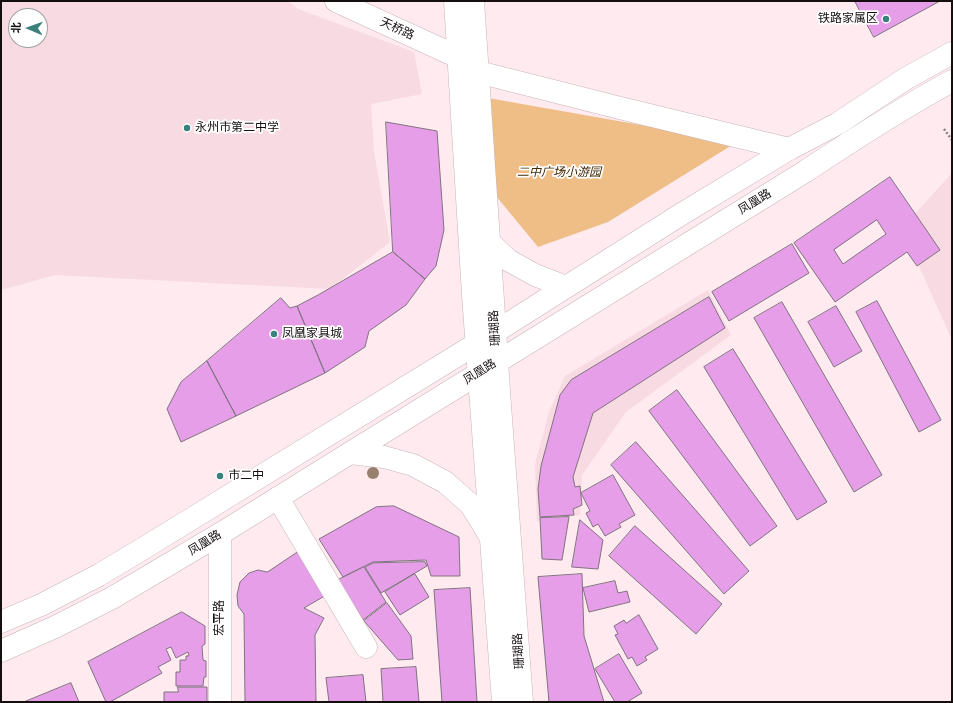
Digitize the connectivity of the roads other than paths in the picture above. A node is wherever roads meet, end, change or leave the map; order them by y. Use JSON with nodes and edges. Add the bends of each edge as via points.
{"nodes":[{"id":1,"x":336,"y":1,"type":"edge"},
{"id":2,"x":455,"y":1,"type":"edge"},
{"id":3,"x":473,"y":1,"type":"edge"},
{"id":4,"x":952,"y":53,"type":"edge"},
{"id":5,"x":458,"y":57,"type":"junction"},
{"id":6,"x":478,"y":72,"type":"junction"},
{"id":7,"x":952,"y":81,"type":"edge"},
{"id":8,"x":789,"y":149,"type":"junction"},
{"id":9,"x":655,"y":231,"type":"junction"},
{"id":10,"x":489,"y":242,"type":"junction"},
{"id":11,"x":670,"y":254,"type":"junction"},
{"id":12,"x":566,"y":287,"type":"junction"},
{"id":13,"x":495,"y":332,"type":"junction"},
{"id":14,"x":476,"y":344,"type":"junction"},
{"id":15,"x":497,"y":362,"type":"junction"},
{"id":16,"x":478,"y":373,"type":"junction"},
{"id":17,"x":350,"y":453,"type":"junction"},
{"id":18,"x":278,"y":498,"type":"junction"},
{"id":19,"x":220,"y":534,"type":"junction"},
{"id":20,"x":490,"y":536,"type":"junction"},
{"id":21,"x":1,"y":622,"type":"edge"},
{"id":22,"x":366,"y":648,"type":"dead end"},
{"id":23,"x":1,"y":651,"type":"edge"},
{"id":24,"x":220,"y":702,"type":"edge"},
{"id":25,"x":503,"y":702,"type":"edge"},
{"id":26,"x":522,"y":702,"type":"edge"}],
"edges":[{"from":1,"to":5,"type":"main road","name":"天桥路"},
{"from":2,"to":5,"type":"main road","name":"珊瑚路"},
{"from":3,"to":6,"type":"main road","name":"珊瑚路"},
{"from":4,"to":8,"type":"main road","via":[[905,79],[837,124]]},
{"from":5,"to":14,"type":"main road","name":"珊瑚路"},
{"from":6,"to":8,"type":"main road"},
{"from":6,"to":10,"type":"main road","name":"珊瑚路"},
{"from":7,"to":11,"type":"main road","name":"凤凰路"},
{"from":8,"to":9,"type":"main road"},
{"from":9,"to":11,"type":"main road"},
{"from":9,"to":12,"type":"main road"},
{"from":10,"to":12,"type":"main road","via":[[508,260],[535,275]]},
{"from":10,"to":13,"type":"main road","name":"珊瑚路"},
{"from":11,"to":15,"type":"main road","name":"凤凰路"},
{"from":12,"to":13,"type":"main road"},
{"from":13,"to":14,"type":"main road"},
{"from":13,"to":15,"type":"main road","name":"珊瑚路"},
{"from":14,"to":16,"type":"main road","name":"珊瑚路"},
{"from":14,"to":21,"type":"main road","via":[[99,575]]},
{"from":15,"to":16,"type":"main road","name":"凤凰路"},
{"from":15,"to":26,"type":"main road","name":"珊瑚路"},
{"from":16,"to":17,"type":"main road","name":"凤凰路"},
{"from":16,"to":20,"type":"main road","name":"珊瑚路"},
{"from":17,"to":18,"type":"main road","name":"凤凰路"},
{"from":17,"to":20,"type":"main road","via":[[384,457],[413,465],[445,482],[471,505]]},
{"from":18,"to":19,"type":"main road","name":"凤凰路"},
{"from":18,"to":22,"type":"main road"},
{"from":19,"to":23,"type":"main road","name":"凤凰路","via":[[112,598]]},
{"from":19,"to":24,"type":"main road","name":"宏平路"},
{"from":20,"to":25,"type":"main road","name":"珊瑚路"}]}
